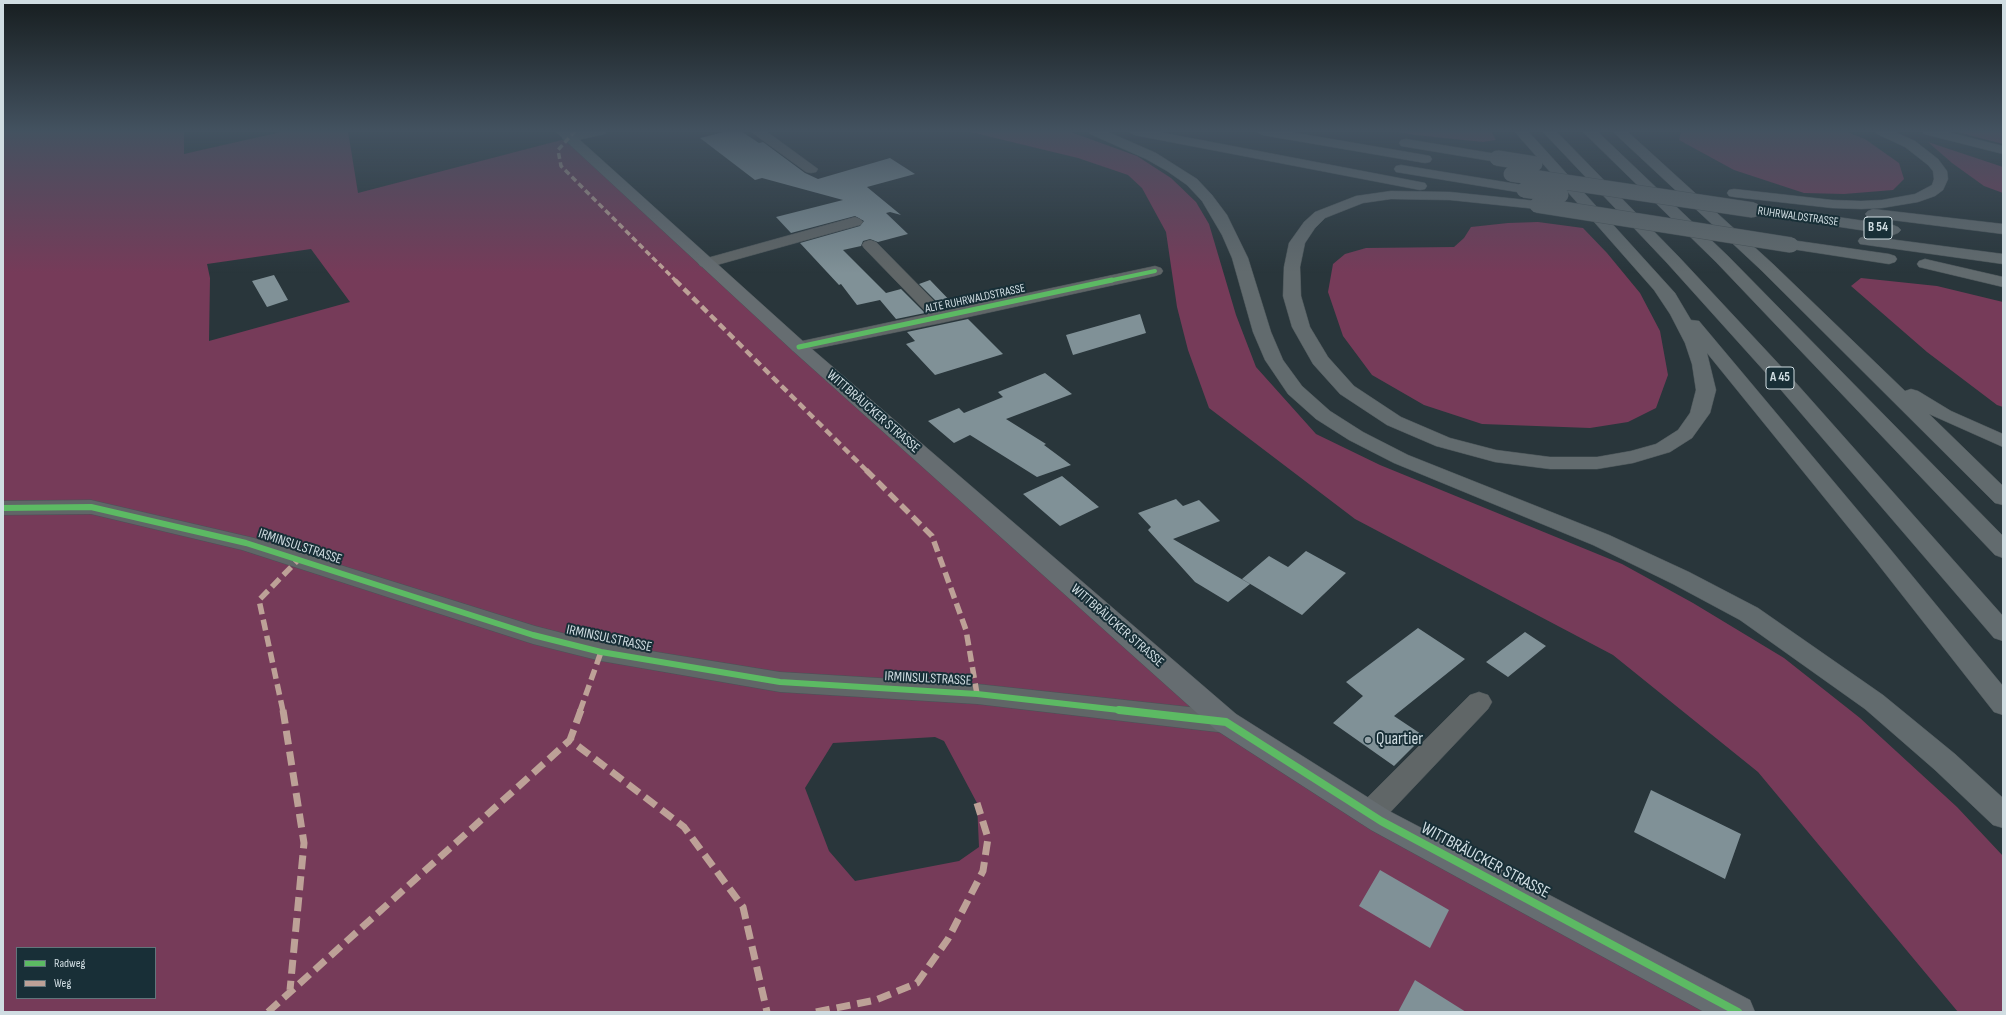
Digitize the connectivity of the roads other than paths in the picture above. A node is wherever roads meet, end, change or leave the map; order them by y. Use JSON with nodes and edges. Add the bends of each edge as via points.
{"nodes":[{"id":1,"x":613,"y":178,"type":"edge"},
{"id":2,"x":1187,"y":178,"type":"edge"},
{"id":3,"x":1381,"y":178,"type":"edge"},
{"id":4,"x":1460,"y":178,"type":"edge"},
{"id":5,"x":1534,"y":178,"type":"edge"},
{"id":6,"x":1563,"y":178,"type":"edge"},
{"id":7,"x":1595,"y":178,"type":"edge"},
{"id":8,"x":1636,"y":178,"type":"edge"},
{"id":9,"x":1639,"y":178,"type":"edge"},
{"id":10,"x":1671,"y":178,"type":"edge"},
{"id":11,"x":1941,"y":178,"type":"edge"},
{"id":12,"x":1734,"y":193,"type":"junction"},
{"id":13,"x":1537,"y":205,"type":"junction"},
{"id":14,"x":1761,"y":221,"type":"junction"},
{"id":15,"x":855,"y":222,"type":"dead end"},
{"id":16,"x":2003,"y":229,"type":"edge"},
{"id":17,"x":2003,"y":244,"type":"edge"},
{"id":18,"x":870,"y":245,"type":"dead end"},
{"id":19,"x":2003,"y":259,"type":"edge"},
{"id":20,"x":706,"y":263,"type":"junction"},
{"id":21,"x":1925,"y":264,"type":"junction"},
{"id":22,"x":1155,"y":271,"type":"dead end"},
{"id":23,"x":2003,"y":274,"type":"edge"},
{"id":24,"x":2003,"y":282,"type":"edge"},
{"id":25,"x":1660,"y":286,"type":"junction"},
{"id":26,"x":941,"y":318,"type":"junction"},
{"id":27,"x":799,"y":347,"type":"junction"},
{"id":28,"x":1849,"y":347,"type":"junction"},
{"id":29,"x":2003,"y":441,"type":"edge"},
{"id":30,"x":2003,"y":498,"type":"edge"},
{"id":31,"x":3,"y":508,"type":"edge"},
{"id":32,"x":2003,"y":550,"type":"edge"},
{"id":33,"x":2003,"y":632,"type":"edge"},
{"id":34,"x":1479,"y":702,"type":"dead end"},
{"id":35,"x":2003,"y":705,"type":"edge"},
{"id":36,"x":1226,"y":722,"type":"junction"},
{"id":37,"x":1370,"y":814,"type":"junction"},
{"id":38,"x":2003,"y":816,"type":"edge"},
{"id":39,"x":1738,"y":1012,"type":"edge"}],
"edges":[{"from":1,"to":20,"type":"main road","name":"WITTBRÄUCKER STRASSE"},
{"from":2,"to":38,"type":"highway","via":[[1220,215],[1230,235],[1240,258],[1262,332],[1274,360],[1295,390],[1323,415],[1356,436],[1402,459],[1602,540],[1748,614],[1874,702],[1945,762]]},
{"from":3,"to":13,"type":"highway"},
{"from":4,"to":14,"type":"highway","number":"B 54","bridge":true,"via":[[1524,190]]},
{"from":5,"to":14,"type":"highway","name":"RUHRWALDSTRASSE","number":"B 54","bridge":true},
{"from":6,"to":25,"type":"highway"},
{"from":7,"to":33,"type":"highway","number":"A 45","via":[[1782,379]]},
{"from":8,"to":12,"type":"highway","bridge":true},
{"from":9,"to":32,"type":"highway","via":[[1722,259]]},
{"from":10,"to":28,"type":"highway"},
{"from":11,"to":12,"type":"highway","via":[[1938,187],[1930,194],[1882,204],[1832,204]]},
{"from":12,"to":16,"type":"highway","via":[[1837,209]]},
{"from":13,"to":21,"type":"highway","bridge":true},
{"from":13,"to":25,"type":"highway","via":[[1450,196],[1391,196],[1361,200],[1320,215],[1309,225],[1298,243],[1292,267],[1292,296],[1300,321],[1320,360],[1347,390],[1380,412],[1394,421],[1443,442],[1495,456],[1550,463],[1597,463],[1633,457],[1663,448],[1685,434],[1700,413],[1706,390],[1702,364],[1694,343]]},
{"from":14,"to":17,"type":"highway","name":"RUHRWALDSTRASSE","number":"B 54"},
{"from":14,"to":19,"type":"highway","number":"B 54"},
{"from":15,"to":20,"type":"street"},
{"from":18,"to":26,"type":"street","name":"ALTE RUHRWALDSTRASSE"},
{"from":20,"to":27,"type":"main road","name":"WITTBRÄUCKER STRASSE"},
{"from":21,"to":23,"type":"highway"},
{"from":21,"to":24,"type":"highway"},
{"from":22,"to":26,"type":"street","name":"ALTE RUHRWALDSTRASSE"},
{"from":25,"to":35,"type":"highway","via":[[1878,548]]},
{"from":26,"to":27,"type":"street","name":"ALTE RUHRWALDSTRASSE"},
{"from":27,"to":36,"type":"main road","name":"WITTBRÄUCKER STRASSE"},
{"from":28,"to":29,"type":"highway","via":[[1916,398],[1944,415]]},
{"from":28,"to":30,"type":"highway"},
{"from":31,"to":36,"type":"street","name":"IRMINSULSTRASSE","via":[[91,507],[246,543],[533,635],[601,652],[780,682],[977,694]]},
{"from":34,"to":37,"type":"street"},
{"from":36,"to":37,"type":"main road","name":"WITTBRÄUCKER STRASSE"},
{"from":37,"to":39,"type":"main road","name":"WITTBRÄUCKER STRASSE"}]}
